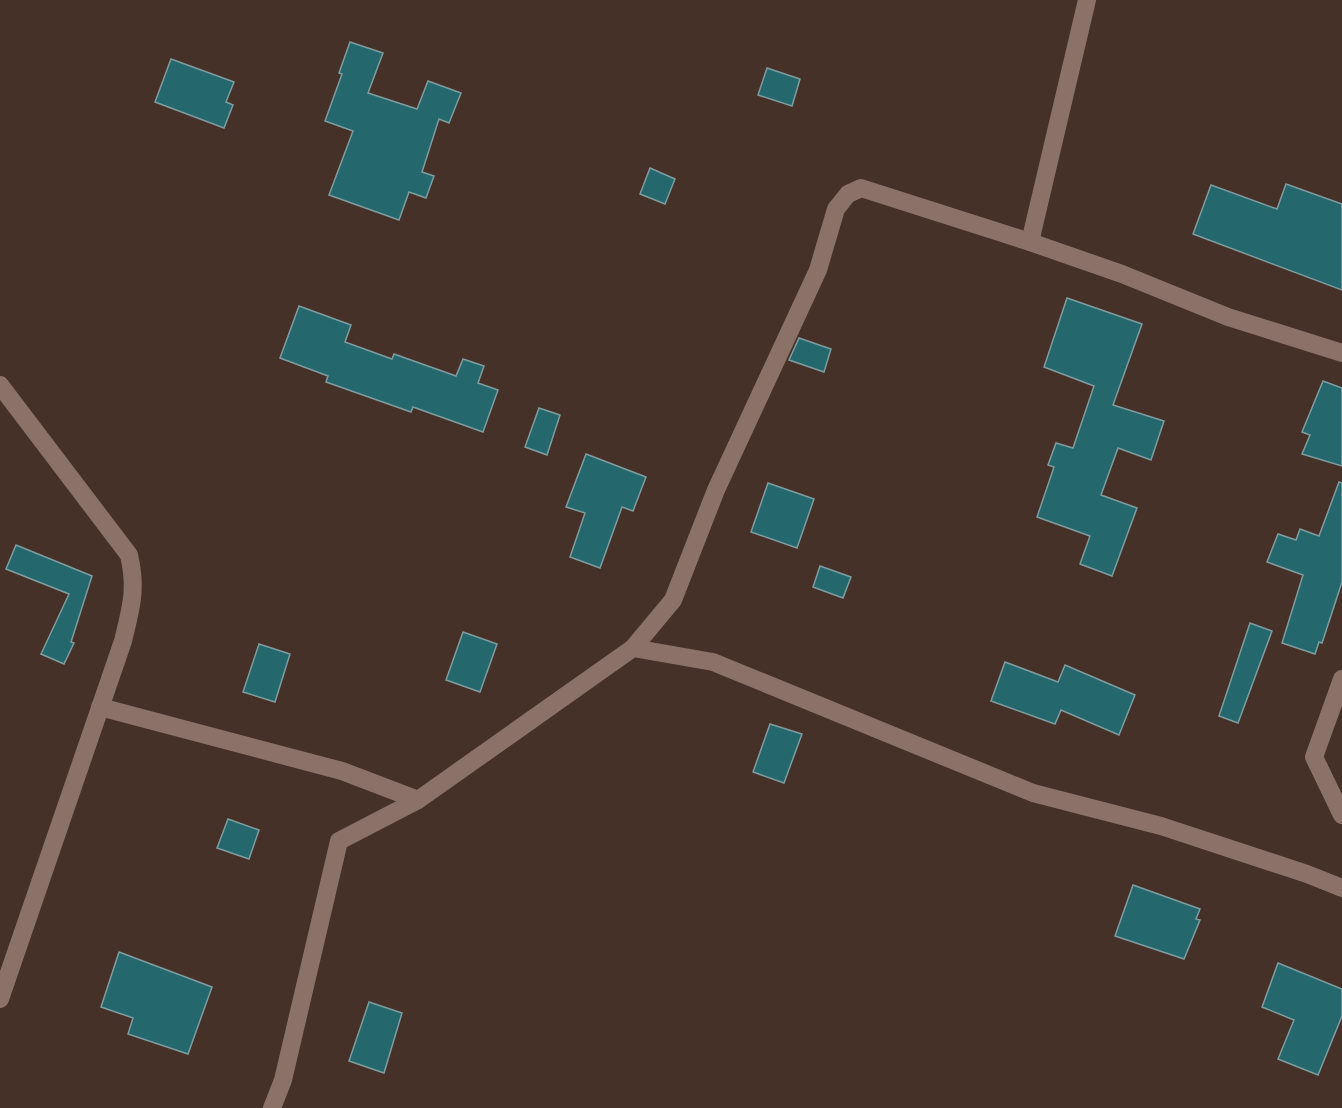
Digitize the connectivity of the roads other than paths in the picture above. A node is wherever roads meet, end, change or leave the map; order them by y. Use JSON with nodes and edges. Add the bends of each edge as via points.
{"nodes":[{"id":1,"x":1087,"y":0,"type":"edge"},
{"id":2,"x":1030,"y":242,"type":"junction"},
{"id":3,"x":1342,"y":353,"type":"edge"},
{"id":4,"x":0,"y":385,"type":"edge"},
{"id":5,"x":633,"y":648,"type":"junction"},
{"id":6,"x":1342,"y":679,"type":"edge"},
{"id":7,"x":100,"y":707,"type":"junction"},
{"id":8,"x":418,"y":800,"type":"junction"},
{"id":9,"x":1342,"y":815,"type":"edge"},
{"id":10,"x":1342,"y":888,"type":"edge"},
{"id":11,"x":0,"y":999,"type":"edge"},
{"id":12,"x":272,"y":1108,"type":"edge"}],
"edges":[{"from":1,"to":2,"type":"street"},
{"from":2,"to":3,"type":"street","via":[[1228,317]]},
{"from":2,"to":5,"type":"street","via":[[874,191],[861,188],[848,194],[836,209],[818,270],[716,490],[673,600]]},
{"from":4,"to":7,"type":"street","via":[[129,555],[134,597]]},
{"from":5,"to":8,"type":"street"},
{"from":5,"to":10,"type":"street","via":[[713,662],[1033,793],[1161,826]]},
{"from":6,"to":9,"type":"street","via":[[1314,757]]},
{"from":7,"to":8,"type":"street","via":[[342,771]]},
{"from":7,"to":11,"type":"street"},
{"from":8,"to":12,"type":"street","via":[[339,841],[283,1080]]}]}
